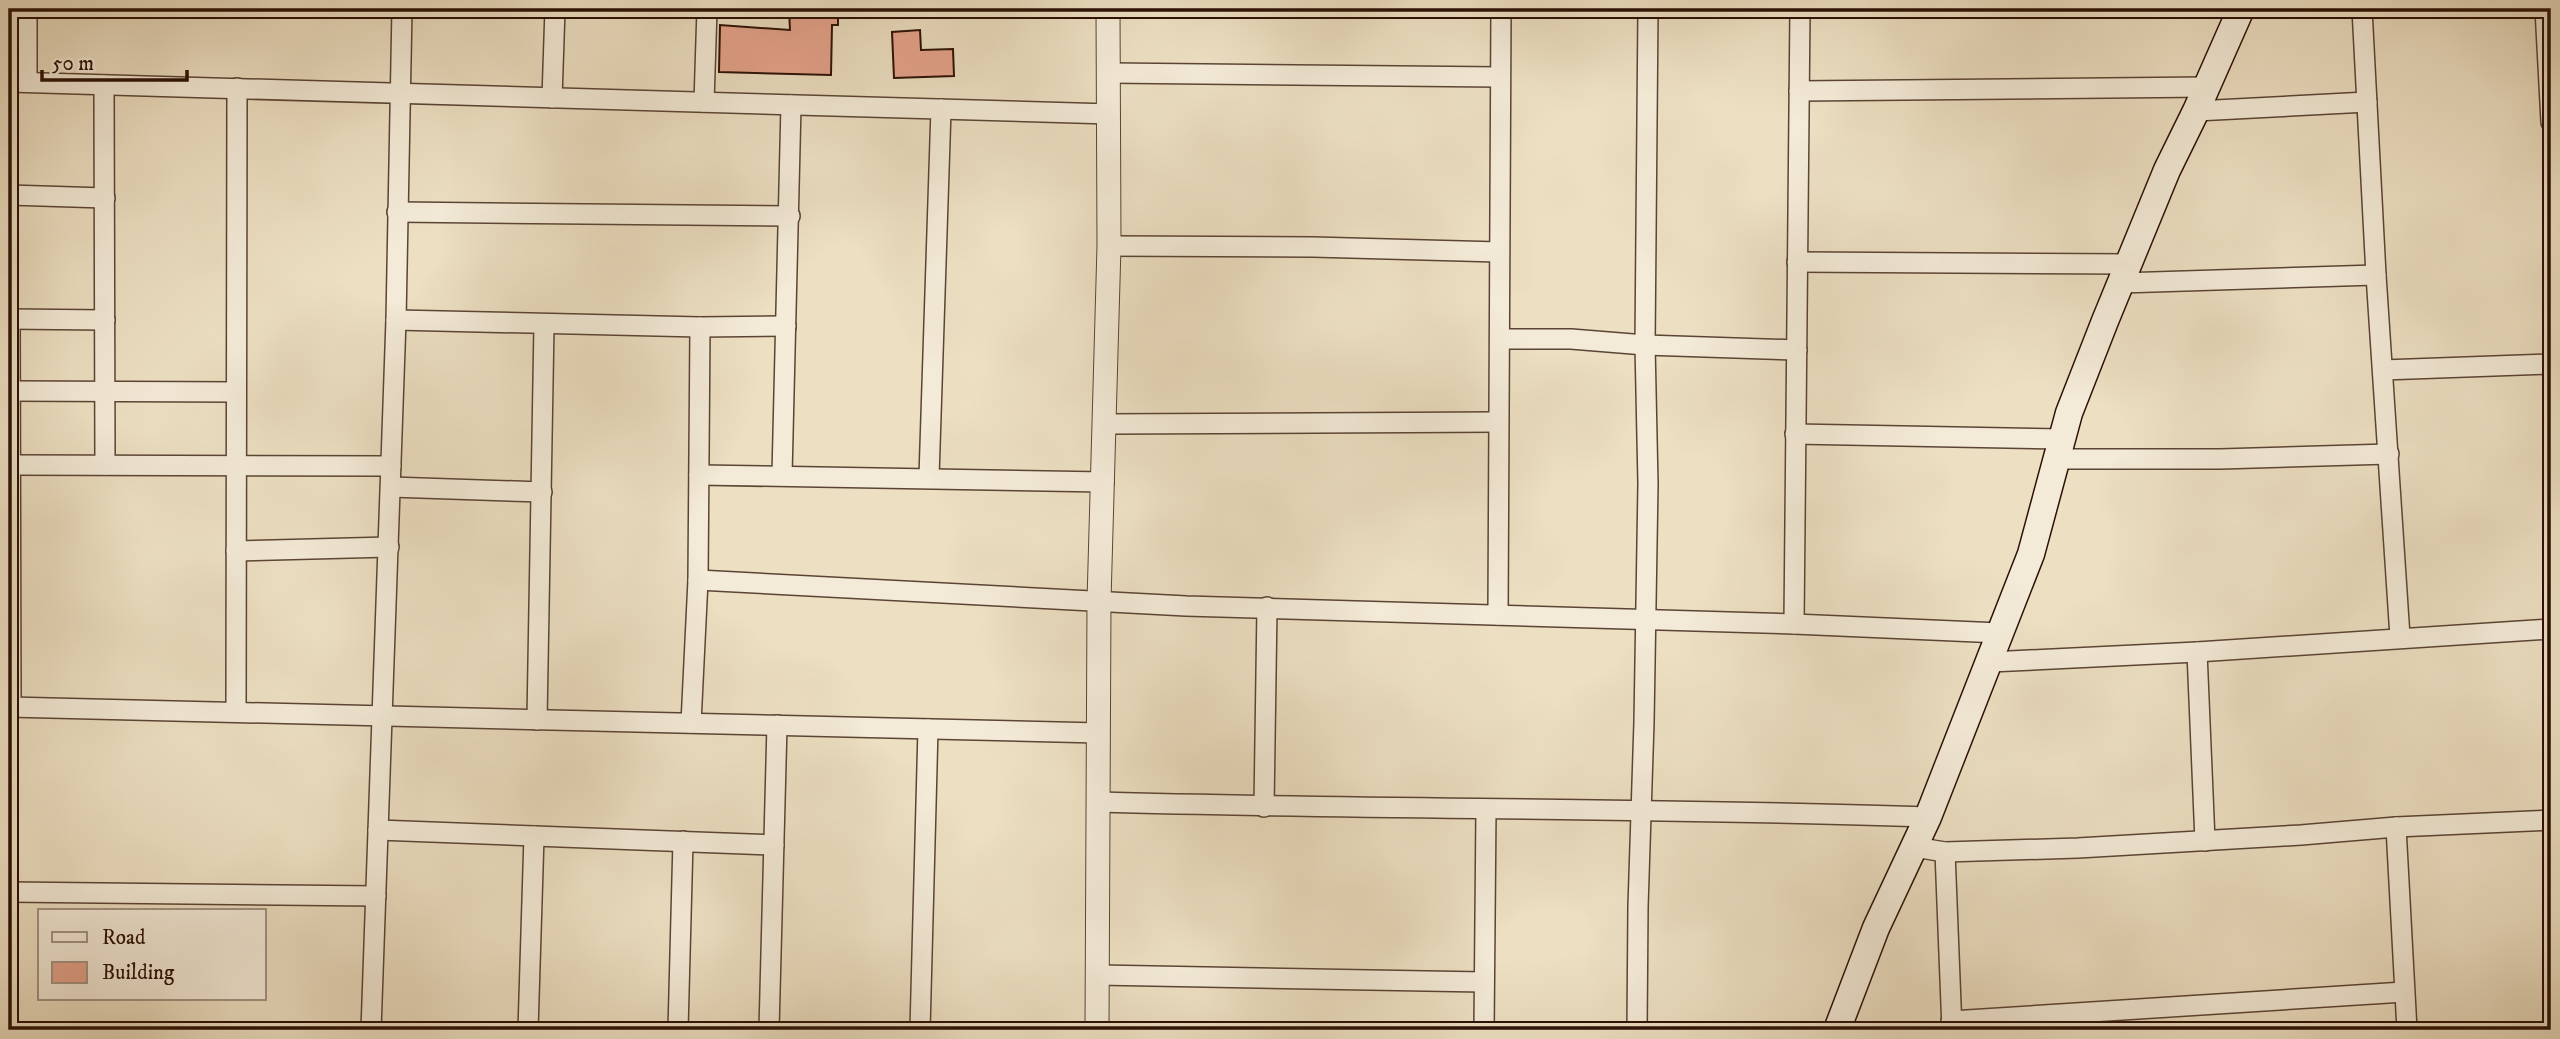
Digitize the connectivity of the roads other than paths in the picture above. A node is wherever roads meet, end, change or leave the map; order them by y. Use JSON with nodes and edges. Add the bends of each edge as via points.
{"nodes":[{"id":1,"x":27,"y":9,"type":"edge"},
{"id":2,"x":402,"y":9,"type":"edge"},
{"id":3,"x":555,"y":9,"type":"edge"},
{"id":4,"x":707,"y":9,"type":"edge"},
{"id":5,"x":1108,"y":9,"type":"edge"},
{"id":6,"x":1501,"y":9,"type":"edge"},
{"id":7,"x":1648,"y":9,"type":"edge"},
{"id":8,"x":1800,"y":9,"type":"edge"},
{"id":9,"x":2241,"y":9,"type":"edge"},
{"id":10,"x":2362,"y":9,"type":"edge"},
{"id":11,"x":2545,"y":9,"type":"edge"},
{"id":12,"x":1110,"y":73,"type":"junction"},
{"id":13,"x":1500,"y":77,"type":"junction"},
{"id":14,"x":18,"y":82,"type":"edge"},
{"id":15,"x":104,"y":85,"type":"junction"},
{"id":16,"x":2207,"y":87,"type":"junction"},
{"id":17,"x":237,"y":88,"type":"junction"},
{"id":18,"x":1799,"y":91,"type":"junction"},
{"id":19,"x":401,"y":93,"type":"junction"},
{"id":20,"x":552,"y":98,"type":"junction"},
{"id":21,"x":704,"y":102,"type":"junction"},
{"id":22,"x":2367,"y":102,"type":"junction"},
{"id":23,"x":791,"y":105,"type":"junction"},
{"id":24,"x":941,"y":109,"type":"junction"},
{"id":25,"x":2196,"y":111,"type":"junction"},
{"id":26,"x":1110,"y":114,"type":"junction"},
{"id":27,"x":2551,"y":122,"type":"edge"},
{"id":28,"x":9,"y":195,"type":"edge"},
{"id":29,"x":105,"y":198,"type":"junction"},
{"id":30,"x":397,"y":212,"type":"junction"},
{"id":31,"x":790,"y":216,"type":"junction"},
{"id":32,"x":1110,"y":246,"type":"junction"},
{"id":33,"x":1499,"y":252,"type":"junction"},
{"id":34,"x":1797,"y":262,"type":"junction"},
{"id":35,"x":2125,"y":273,"type":"junction"},
{"id":36,"x":2376,"y":275,"type":"junction"},
{"id":37,"x":10,"y":319,"type":"edge"},
{"id":38,"x":105,"y":320,"type":"junction"},
{"id":39,"x":397,"y":320,"type":"junction"},
{"id":40,"x":544,"y":324,"type":"junction"},
{"id":41,"x":786,"y":326,"type":"junction"},
{"id":42,"x":701,"y":327,"type":"junction"},
{"id":43,"x":1500,"y":339,"type":"junction"},
{"id":44,"x":1645,"y":345,"type":"junction"},
{"id":45,"x":1797,"y":350,"type":"junction"},
{"id":46,"x":2551,"y":364,"type":"edge"},
{"id":47,"x":2383,"y":370,"type":"junction"},
{"id":48,"x":10,"y":391,"type":"junction"},
{"id":49,"x":105,"y":391,"type":"junction"},
{"id":50,"x":236,"y":392,"type":"junction"},
{"id":51,"x":1498,"y":422,"type":"junction"},
{"id":52,"x":1106,"y":424,"type":"junction"},
{"id":53,"x":1795,"y":434,"type":"junction"},
{"id":54,"x":2060,"y":449,"type":"junction"},
{"id":55,"x":2389,"y":454,"type":"junction"},
{"id":56,"x":10,"y":465,"type":"junction"},
{"id":57,"x":105,"y":466,"type":"junction"},
{"id":58,"x":236,"y":466,"type":"junction"},
{"id":59,"x":391,"y":466,"type":"junction"},
{"id":60,"x":699,"y":475,"type":"junction"},
{"id":61,"x":782,"y":475,"type":"junction"},
{"id":62,"x":929,"y":477,"type":"junction"},
{"id":63,"x":1104,"y":482,"type":"junction"},
{"id":64,"x":391,"y":487,"type":"junction"},
{"id":65,"x":542,"y":492,"type":"junction"},
{"id":66,"x":389,"y":547,"type":"junction"},
{"id":67,"x":236,"y":551,"type":"junction"},
{"id":68,"x":698,"y":580,"type":"junction"},
{"id":69,"x":1100,"y":601,"type":"junction"},
{"id":70,"x":1267,"y":607,"type":"junction"},
{"id":71,"x":1498,"y":615,"type":"junction"},
{"id":72,"x":1645,"y":620,"type":"junction"},
{"id":73,"x":1794,"y":624,"type":"junction"},
{"id":74,"x":2551,"y":629,"type":"edge"},
{"id":75,"x":2000,"y":633,"type":"junction"},
{"id":76,"x":2400,"y":637,"type":"junction"},
{"id":77,"x":2197,"y":652,"type":"junction"},
{"id":78,"x":1990,"y":662,"type":"junction"},
{"id":79,"x":10,"y":707,"type":"edge"},
{"id":80,"x":236,"y":712,"type":"junction"},
{"id":81,"x":384,"y":716,"type":"junction"},
{"id":82,"x":537,"y":720,"type":"junction"},
{"id":83,"x":691,"y":723,"type":"junction"},
{"id":84,"x":777,"y":726,"type":"junction"},
{"id":85,"x":928,"y":729,"type":"junction"},
{"id":86,"x":1099,"y":733,"type":"junction"},
{"id":87,"x":1099,"y":802,"type":"junction"},
{"id":88,"x":1265,"y":807,"type":"junction"},
{"id":89,"x":1486,"y":809,"type":"junction"},
{"id":90,"x":1640,"y":810,"type":"junction"},
{"id":91,"x":1928,"y":817,"type":"junction"},
{"id":92,"x":2551,"y":820,"type":"edge"},
{"id":93,"x":2396,"y":827,"type":"junction"},
{"id":94,"x":378,"y":830,"type":"junction"},
{"id":95,"x":534,"y":836,"type":"junction"},
{"id":96,"x":683,"y":841,"type":"junction"},
{"id":97,"x":2205,"y":841,"type":"junction"},
{"id":98,"x":774,"y":845,"type":"junction"},
{"id":99,"x":1914,"y":847,"type":"junction"},
{"id":100,"x":1945,"y":852,"type":"junction"},
{"id":101,"x":9,"y":892,"type":"edge"},
{"id":102,"x":376,"y":896,"type":"junction"},
{"id":103,"x":1098,"y":975,"type":"junction"},
{"id":104,"x":1483,"y":982,"type":"junction"},
{"id":105,"x":2404,"y":992,"type":"junction"},
{"id":106,"x":1951,"y":1026,"type":"edge"},
{"id":107,"x":372,"y":1030,"type":"edge"},
{"id":108,"x":528,"y":1030,"type":"edge"},
{"id":109,"x":678,"y":1030,"type":"edge"},
{"id":110,"x":769,"y":1030,"type":"edge"},
{"id":111,"x":920,"y":1030,"type":"edge"},
{"id":112,"x":1097,"y":1030,"type":"edge"},
{"id":113,"x":1484,"y":1030,"type":"edge"},
{"id":114,"x":1637,"y":1030,"type":"edge"},
{"id":115,"x":1837,"y":1030,"type":"edge"},
{"id":116,"x":2407,"y":1030,"type":"edge"}],
"edges":[{"from":1,"to":14,"type":"street"},
{"from":2,"to":19,"type":"street"},
{"from":3,"to":20,"type":"street"},
{"from":4,"to":21,"type":"street"},
{"from":5,"to":12,"type":"street"},
{"from":6,"to":13,"type":"street"},
{"from":7,"to":44,"type":"street"},
{"from":8,"to":18,"type":"street"},
{"from":9,"to":16,"type":"main road"},
{"from":10,"to":22,"type":"street"},
{"from":11,"to":27,"type":"street"},
{"from":12,"to":13,"type":"street"},
{"from":12,"to":26,"type":"street"},
{"from":13,"to":33,"type":"street"},
{"from":14,"to":15,"type":"street"},
{"from":15,"to":17,"type":"street"},
{"from":15,"to":29,"type":"street"},
{"from":16,"to":18,"type":"street"},
{"from":16,"to":25,"type":"main road"},
{"from":17,"to":19,"type":"street"},
{"from":17,"to":50,"type":"street"},
{"from":18,"to":34,"type":"street"},
{"from":19,"to":20,"type":"street"},
{"from":19,"to":30,"type":"street"},
{"from":20,"to":21,"type":"street"},
{"from":21,"to":23,"type":"street"},
{"from":22,"to":25,"type":"street"},
{"from":22,"to":36,"type":"street"},
{"from":23,"to":24,"type":"street"},
{"from":23,"to":31,"type":"street"},
{"from":24,"to":26,"type":"street"},
{"from":24,"to":62,"type":"street"},
{"from":25,"to":35,"type":"main road","via":[[2166,170]]},
{"from":26,"to":32,"type":"street"},
{"from":28,"to":29,"type":"street"},
{"from":29,"to":38,"type":"street"},
{"from":30,"to":31,"type":"street"},
{"from":30,"to":39,"type":"street"},
{"from":31,"to":41,"type":"street"},
{"from":32,"to":33,"type":"street"},
{"from":32,"to":52,"type":"street"},
{"from":33,"to":43,"type":"street"},
{"from":34,"to":35,"type":"street"},
{"from":34,"to":45,"type":"street"},
{"from":35,"to":36,"type":"street"},
{"from":35,"to":54,"type":"main road","via":[[2069,413]]},
{"from":36,"to":47,"type":"street"},
{"from":37,"to":38,"type":"street"},
{"from":37,"to":48,"type":"street"},
{"from":38,"to":49,"type":"street"},
{"from":39,"to":40,"type":"street"},
{"from":39,"to":59,"type":"street"},
{"from":40,"to":42,"type":"street"},
{"from":40,"to":65,"type":"street"},
{"from":41,"to":42,"type":"street"},
{"from":41,"to":61,"type":"street"},
{"from":42,"to":60,"type":"street"},
{"from":43,"to":44,"type":"street"},
{"from":43,"to":51,"type":"street"},
{"from":44,"to":45,"type":"street"},
{"from":44,"to":72,"type":"street"},
{"from":45,"to":53,"type":"street"},
{"from":46,"to":47,"type":"street"},
{"from":47,"to":55,"type":"street"},
{"from":48,"to":49,"type":"street"},
{"from":48,"to":56,"type":"street"},
{"from":49,"to":50,"type":"street"},
{"from":49,"to":57,"type":"street"},
{"from":50,"to":58,"type":"street"},
{"from":51,"to":52,"type":"street"},
{"from":51,"to":71,"type":"street"},
{"from":52,"to":63,"type":"street"},
{"from":53,"to":54,"type":"street"},
{"from":53,"to":73,"type":"street"},
{"from":54,"to":55,"type":"street","via":[[2220,459]]},
{"from":54,"to":75,"type":"main road","via":[[2031,554]]},
{"from":55,"to":76,"type":"street"},
{"from":56,"to":57,"type":"street"},
{"from":56,"to":79,"type":"street"},
{"from":57,"to":58,"type":"street"},
{"from":58,"to":59,"type":"street"},
{"from":58,"to":67,"type":"street"},
{"from":59,"to":64,"type":"street"},
{"from":60,"to":61,"type":"street"},
{"from":60,"to":68,"type":"street"},
{"from":61,"to":62,"type":"street"},
{"from":62,"to":63,"type":"street"},
{"from":63,"to":69,"type":"street"},
{"from":64,"to":65,"type":"street"},
{"from":64,"to":66,"type":"street"},
{"from":65,"to":82,"type":"street"},
{"from":66,"to":67,"type":"street"},
{"from":66,"to":81,"type":"street"},
{"from":67,"to":80,"type":"street"},
{"from":68,"to":69,"type":"street"},
{"from":68,"to":83,"type":"street"},
{"from":69,"to":70,"type":"street"},
{"from":69,"to":86,"type":"street"},
{"from":70,"to":71,"type":"street"},
{"from":70,"to":88,"type":"street"},
{"from":71,"to":72,"type":"street"},
{"from":72,"to":73,"type":"street"},
{"from":72,"to":90,"type":"street"},
{"from":73,"to":75,"type":"street"},
{"from":74,"to":76,"type":"street"},
{"from":75,"to":78,"type":"main road"},
{"from":76,"to":77,"type":"street"},
{"from":77,"to":78,"type":"street"},
{"from":77,"to":97,"type":"street"},
{"from":78,"to":91,"type":"main road"},
{"from":79,"to":80,"type":"street"},
{"from":80,"to":81,"type":"street"},
{"from":81,"to":82,"type":"street"},
{"from":81,"to":94,"type":"street"},
{"from":82,"to":83,"type":"street"},
{"from":83,"to":84,"type":"street"},
{"from":84,"to":85,"type":"street"},
{"from":84,"to":98,"type":"street"},
{"from":85,"to":86,"type":"street"},
{"from":85,"to":111,"type":"street"},
{"from":86,"to":87,"type":"street"},
{"from":87,"to":88,"type":"street"},
{"from":87,"to":103,"type":"street"},
{"from":88,"to":89,"type":"street"},
{"from":89,"to":90,"type":"street"},
{"from":89,"to":104,"type":"street"},
{"from":90,"to":91,"type":"street"},
{"from":90,"to":114,"type":"street"},
{"from":91,"to":99,"type":"main road"},
{"from":92,"to":93,"type":"street"},
{"from":93,"to":97,"type":"street"},
{"from":93,"to":105,"type":"street"},
{"from":94,"to":95,"type":"street"},
{"from":94,"to":102,"type":"street"},
{"from":95,"to":96,"type":"street"},
{"from":95,"to":108,"type":"street"},
{"from":96,"to":98,"type":"street"},
{"from":96,"to":109,"type":"street"},
{"from":97,"to":100,"type":"street"},
{"from":98,"to":110,"type":"street"},
{"from":99,"to":100,"type":"street"},
{"from":99,"to":115,"type":"main road"},
{"from":100,"to":106,"type":"street"},
{"from":101,"to":102,"type":"street"},
{"from":102,"to":107,"type":"street"},
{"from":103,"to":104,"type":"street"},
{"from":103,"to":112,"type":"street"},
{"from":104,"to":113,"type":"street"},
{"from":105,"to":106,"type":"street"},
{"from":105,"to":116,"type":"street"}]}
